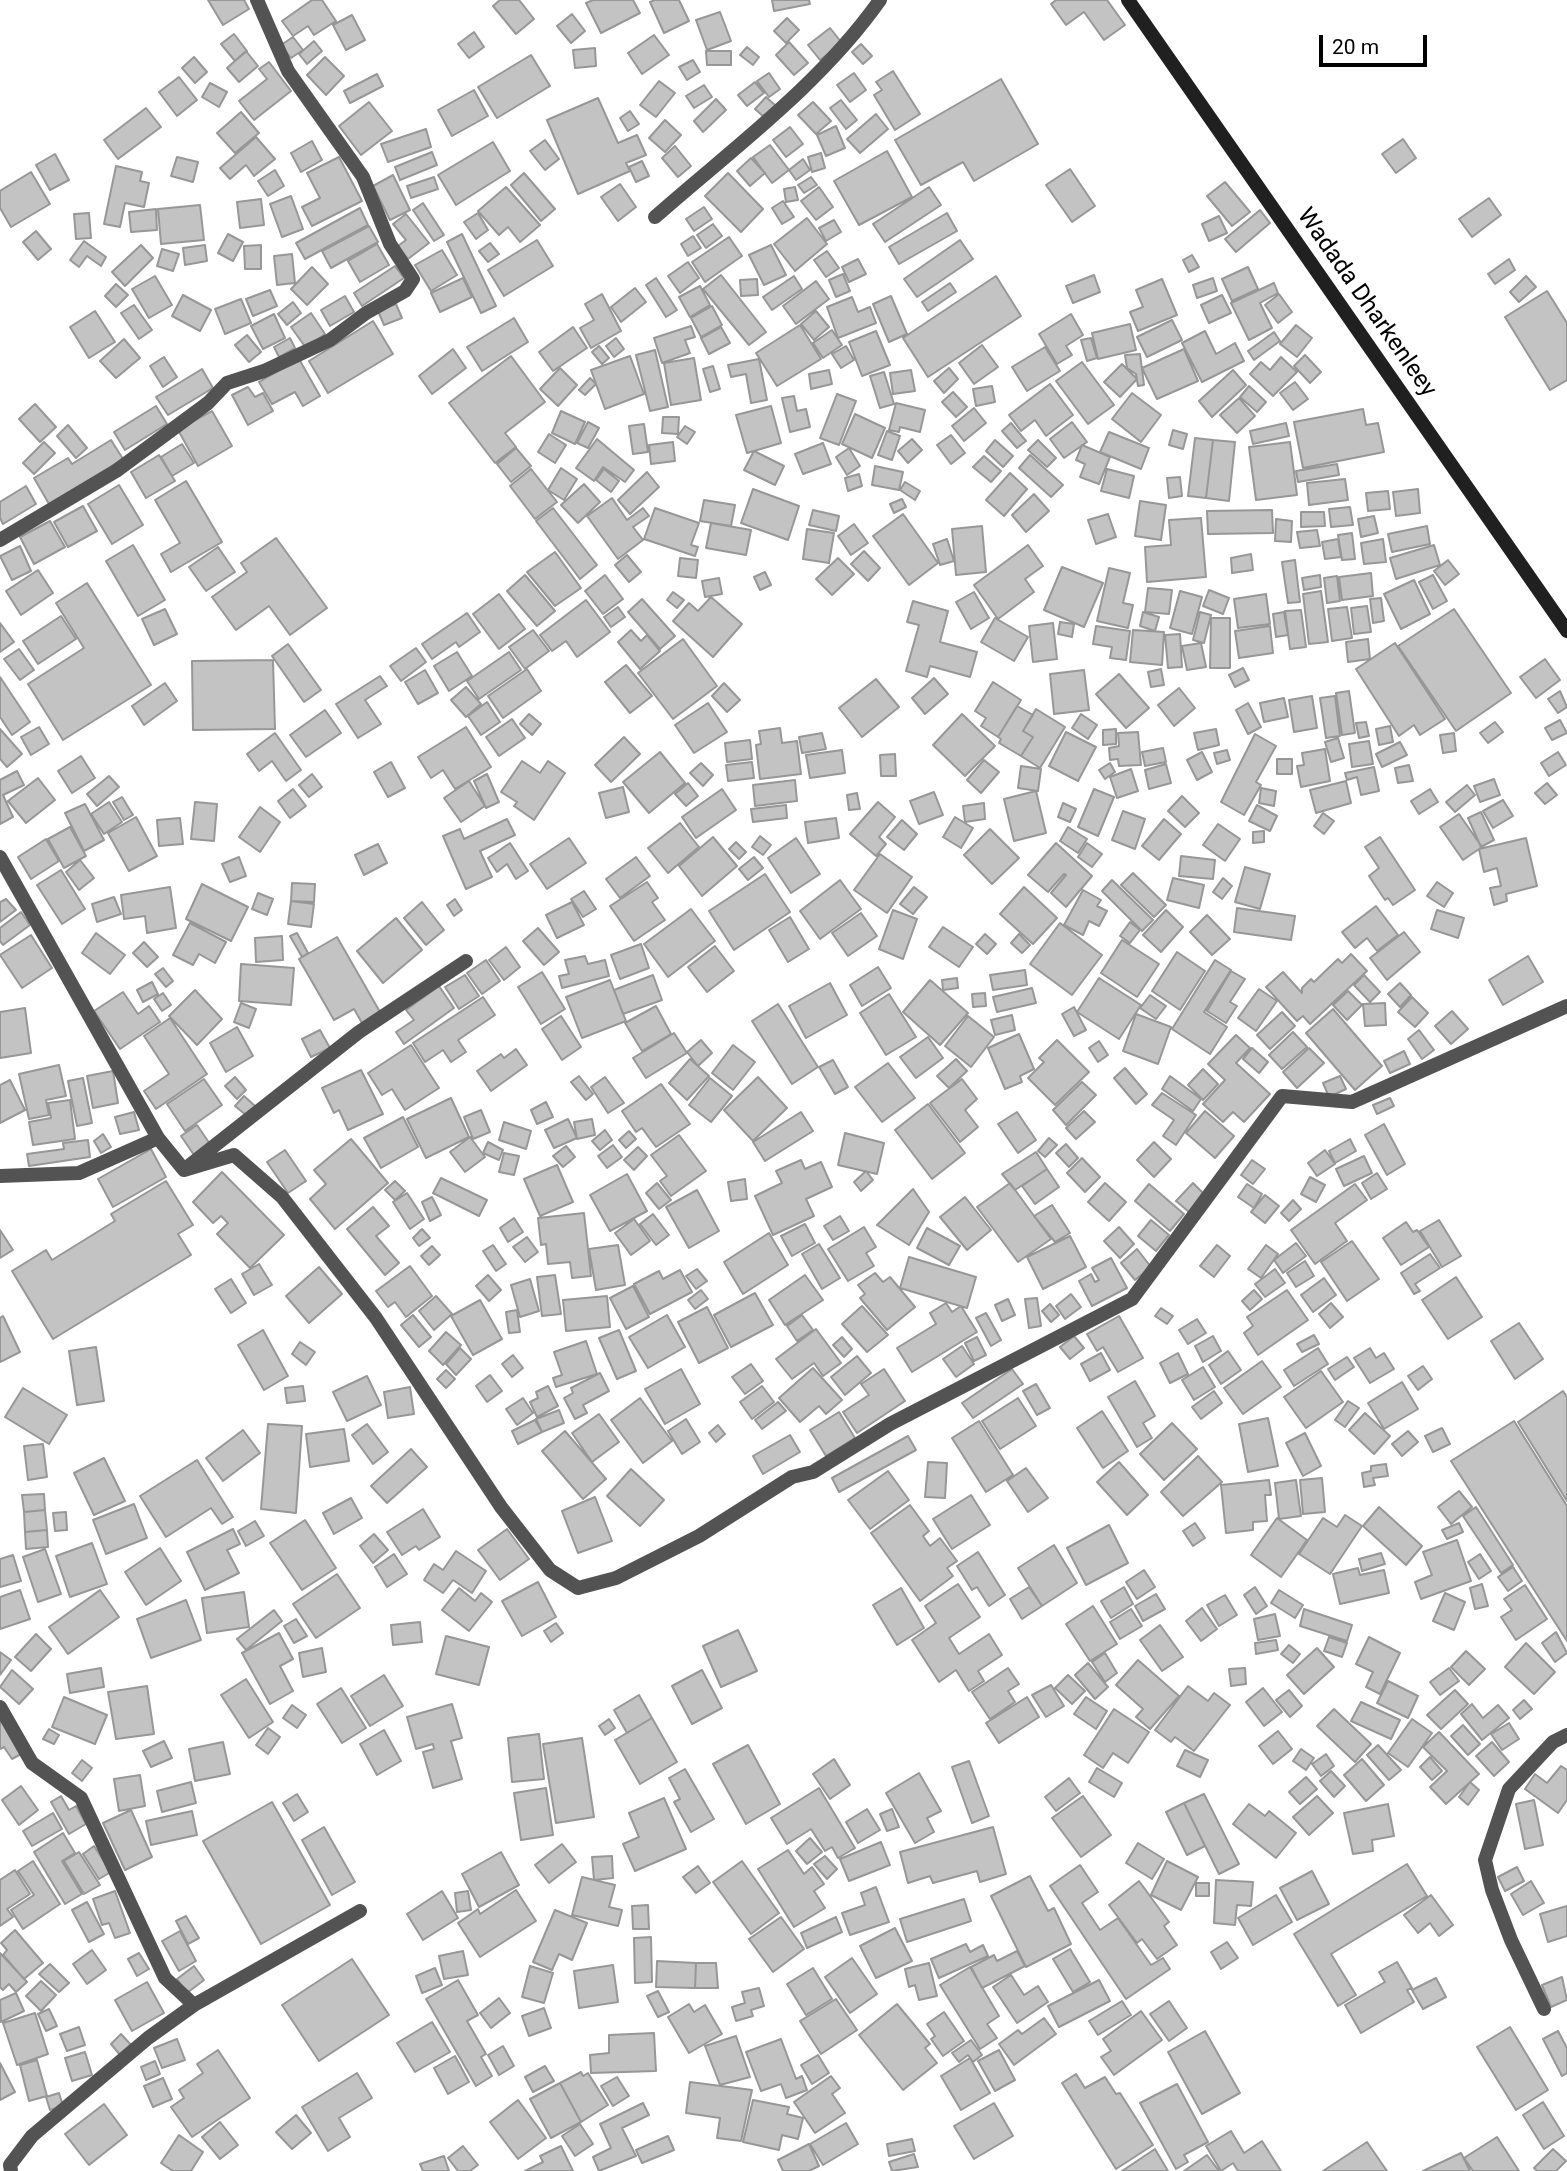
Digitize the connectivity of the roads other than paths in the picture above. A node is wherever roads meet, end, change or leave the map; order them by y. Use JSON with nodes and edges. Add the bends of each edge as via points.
{"nodes":[{"id":1,"x":257,"y":0,"type":"edge"},
{"id":2,"x":880,"y":0,"type":"edge"},
{"id":3,"x":1128,"y":0,"type":"edge"},
{"id":4,"x":655,"y":217,"type":"dead end"},
{"id":5,"x":0,"y":540,"type":"edge"},
{"id":6,"x":1567,"y":631,"type":"edge"},
{"id":7,"x":0,"y":857,"type":"edge"},
{"id":8,"x":466,"y":961,"type":"dead end"},
{"id":9,"x":1567,"y":1006,"type":"edge"},
{"id":10,"x":158,"y":1138,"type":"junction"},
{"id":11,"x":184,"y":1170,"type":"junction"},
{"id":12,"x":0,"y":1176,"type":"edge"},
{"id":13,"x":0,"y":1707,"type":"edge"},
{"id":14,"x":1567,"y":1735,"type":"edge"},
{"id":15,"x":360,"y":1911,"type":"dead end"},
{"id":16,"x":194,"y":2005,"type":"junction"},
{"id":17,"x":1544,"y":2009,"type":"dead end"},
{"id":18,"x":11,"y":2171,"type":"edge"}],
"edges":[{"from":1,"to":5,"type":"street","via":[[288,71],[363,177],[390,244],[413,279],[405,291],[330,340],[275,367],[227,383],[208,403],[116,471]]},
{"from":2,"to":4,"type":"street","via":[[796,94]]},
{"from":3,"to":6,"type":"main road","name":"Wadada Dharkenleey"},
{"from":7,"to":10,"type":"street"},
{"from":8,"to":11,"type":"street","via":[[359,1032]]},
{"from":9,"to":11,"type":"street","via":[[1352,1102],[1282,1096],[1132,1299],[890,1424],[813,1472],[793,1477],[699,1536],[616,1578],[578,1588],[550,1570],[501,1507],[376,1318],[282,1197],[234,1155]]},
{"from":10,"to":11,"type":"street"},
{"from":10,"to":12,"type":"street","via":[[79,1173]]},
{"from":13,"to":16,"type":"street","via":[[32,1763],[81,1798],[165,1978]]},
{"from":14,"to":17,"type":"street","via":[[1553,1742],[1509,1789],[1485,1860],[1511,1940]]},
{"from":15,"to":16,"type":"street"},
{"from":16,"to":18,"type":"street","via":[[32,2136],[10,2165]]}]}
